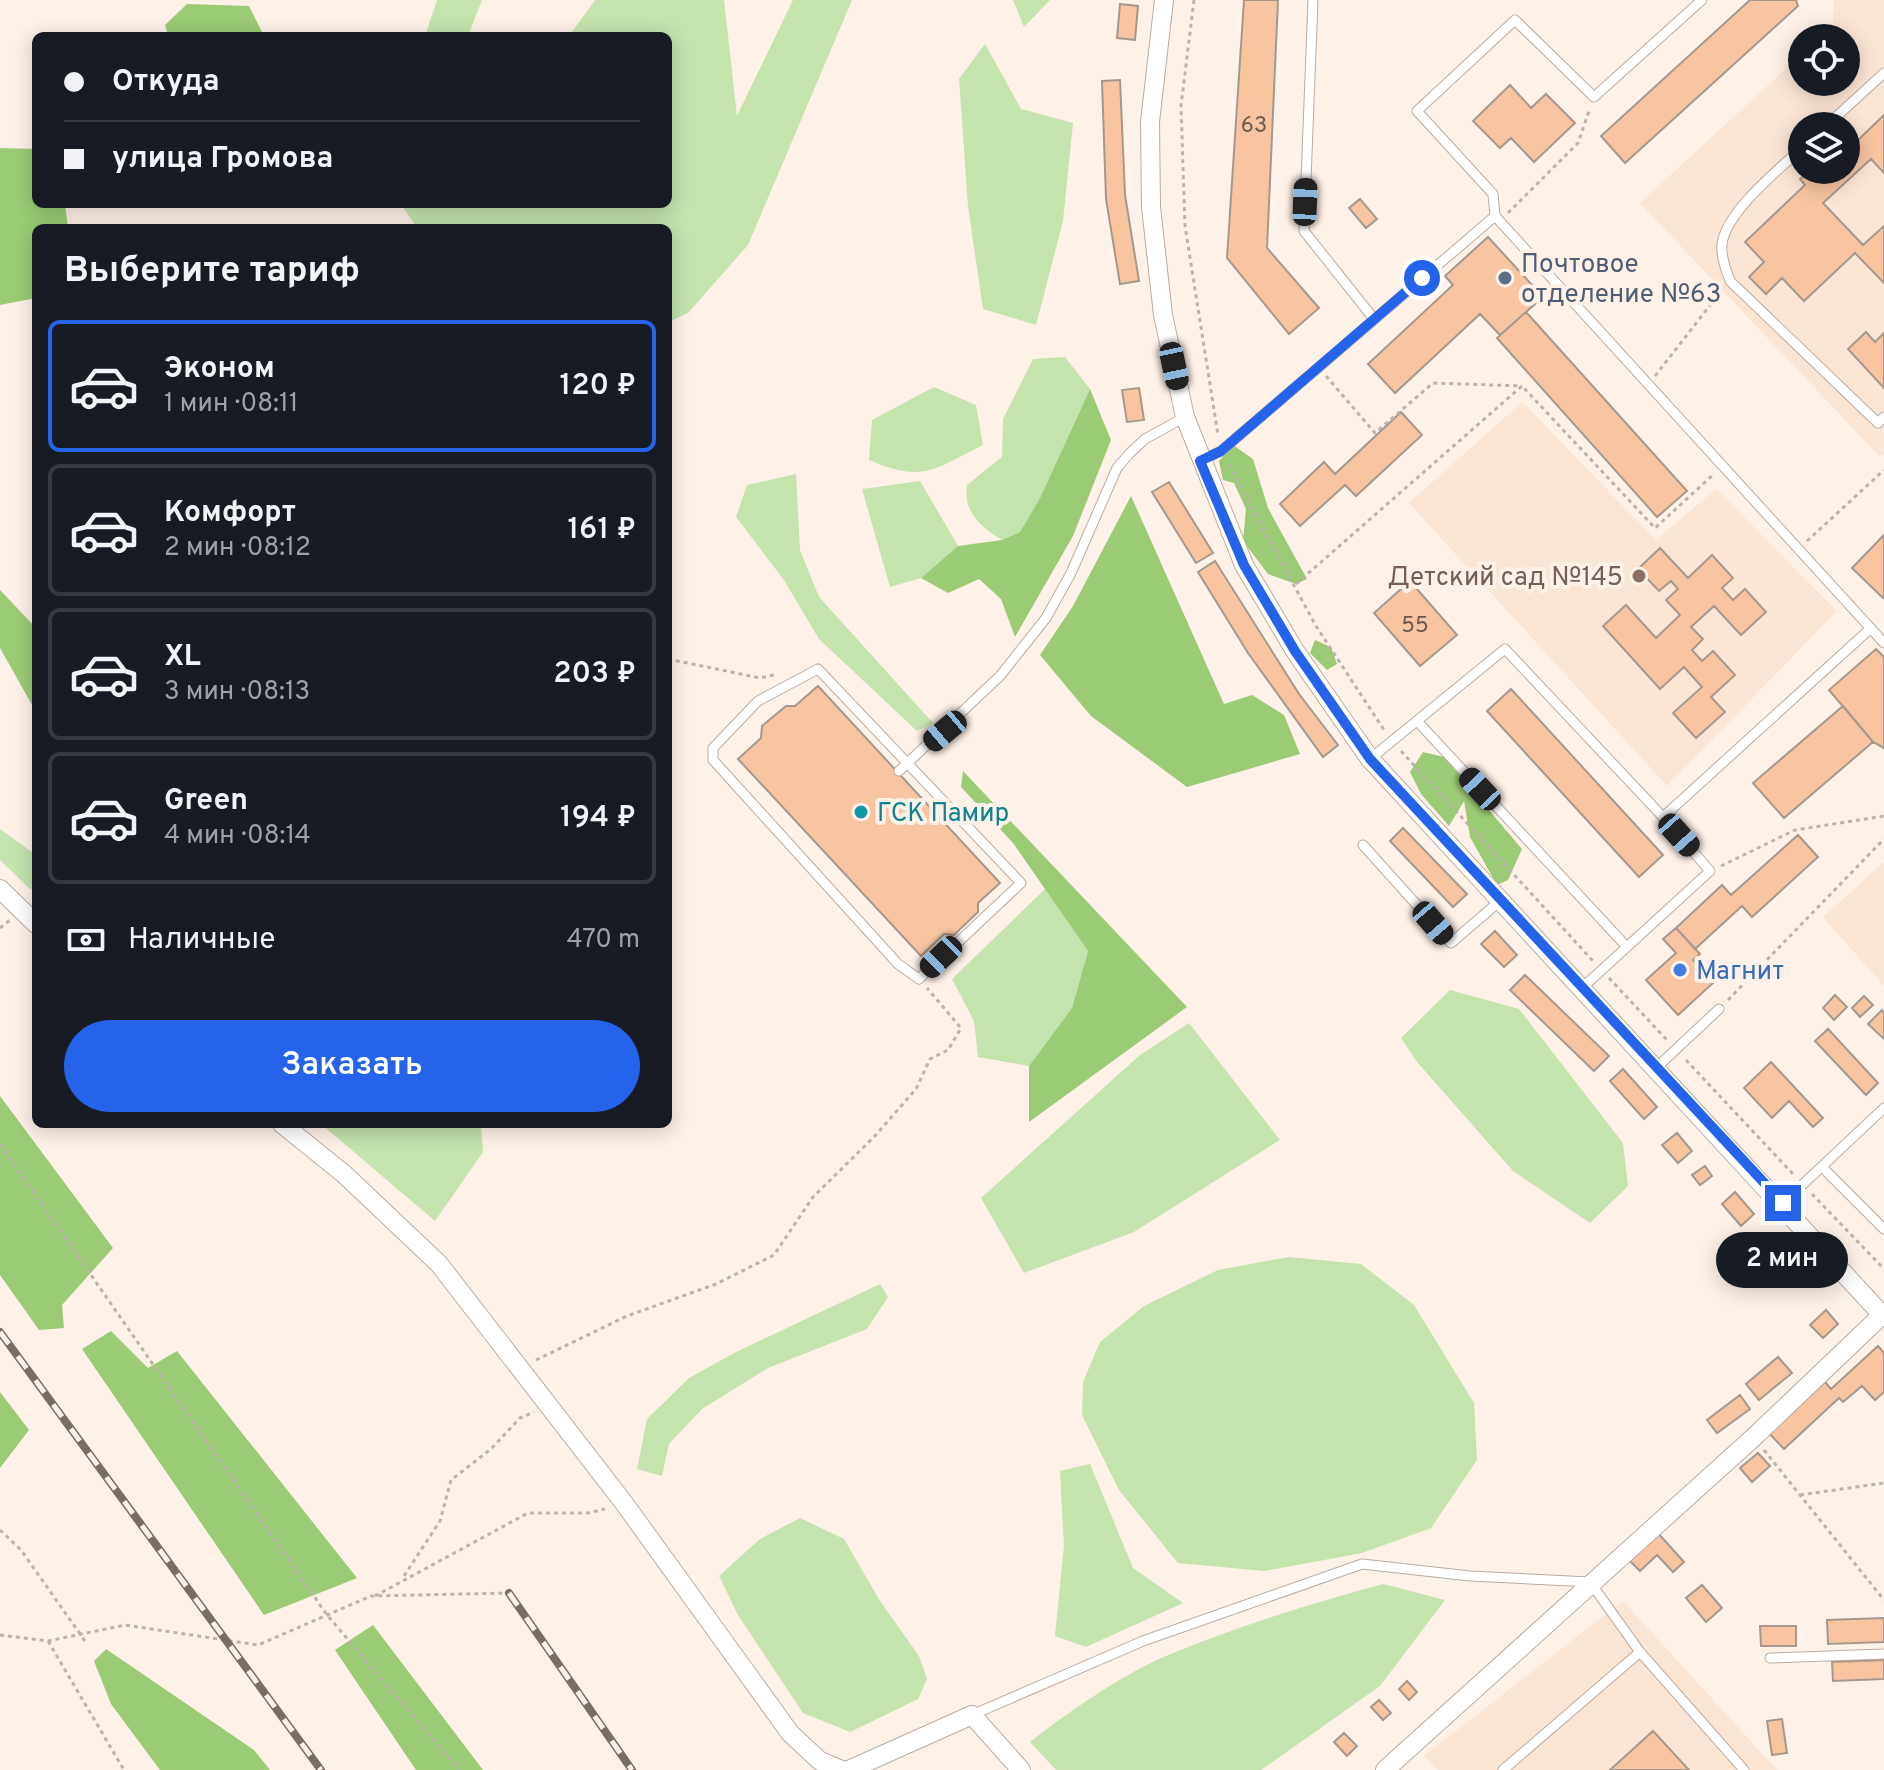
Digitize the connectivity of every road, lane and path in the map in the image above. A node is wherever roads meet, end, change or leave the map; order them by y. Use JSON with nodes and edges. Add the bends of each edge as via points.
{"nodes":[{"id":1,"x":1164,"y":0,"type":"edge"},
{"id":2,"x":1194,"y":0,"type":"edge"},
{"id":3,"x":1313,"y":0,"type":"edge"},
{"id":4,"x":1697,"y":2,"type":"edge"},
{"id":5,"x":1884,"y":73,"type":"edge"},
{"id":6,"x":1594,"y":97,"type":"junction"},
{"id":7,"x":1841,"y":112,"type":"edge"},
{"id":8,"x":1788,"y":162,"type":"edge"},
{"id":9,"x":1497,"y":218,"type":"junction"},
{"id":10,"x":1730,"y":281,"type":"junction"},
{"id":11,"x":1374,"y":319,"type":"junction"},
{"id":12,"x":1318,"y":367,"type":"junction"},
{"id":13,"x":1650,"y":384,"type":"junction"},
{"id":14,"x":1522,"y":386,"type":"junction"},
{"id":15,"x":1185,"y":417,"type":"junction"},
{"id":16,"x":1884,"y":417,"type":"edge"},
{"id":17,"x":1221,"y":451,"type":"junction"},
{"id":18,"x":1200,"y":461,"type":"junction"},
{"id":19,"x":1723,"y":466,"type":"junction"},
{"id":20,"x":1884,"y":470,"type":"edge"},
{"id":21,"x":1799,"y":548,"type":"junction"},
{"id":22,"x":1296,"y":584,"type":"dead end"},
{"id":23,"x":1871,"y":628,"type":"junction"},
{"id":24,"x":1884,"y":643,"type":"edge"},
{"id":25,"x":672,"y":660,"type":"edge"},
{"id":26,"x":774,"y":675,"type":"dead end"},
{"id":27,"x":1417,"y":721,"type":"junction"},
{"id":28,"x":1392,"y":741,"type":"junction"},
{"id":29,"x":1370,"y":759,"type":"junction"},
{"id":30,"x":907,"y":763,"type":"junction"},
{"id":31,"x":899,"y":771,"type":"dead end"},
{"id":32,"x":1884,"y":816,"type":"edge"},
{"id":33,"x":1663,"y":817,"type":"junction"},
{"id":34,"x":1884,"y":839,"type":"edge"},
{"id":35,"x":1363,"y":845,"type":"dead end"},
{"id":36,"x":1710,"y":871,"type":"junction"},
{"id":37,"x":0,"y":889,"type":"edge"},
{"id":38,"x":1501,"y":900,"type":"junction"},
{"id":39,"x":32,"y":920,"type":"edge"},
{"id":40,"x":1627,"y":947,"type":"junction"},
{"id":41,"x":1601,"y":970,"type":"junction"},
{"id":42,"x":919,"y":979,"type":"junction"},
{"id":43,"x":1582,"y":988,"type":"junction"},
{"id":44,"x":1719,"y":1009,"type":"joint"},
{"id":45,"x":1676,"y":1049,"type":"junction"},
{"id":46,"x":1656,"y":1068,"type":"junction"},
{"id":47,"x":1884,"y":1108,"type":"edge"},
{"id":48,"x":287,"y":1128,"type":"edge"},
{"id":49,"x":0,"y":1144,"type":"edge"},
{"id":50,"x":1822,"y":1167,"type":"junction"},
{"id":51,"x":1804,"y":1184,"type":"junction"},
{"id":52,"x":1783,"y":1203,"type":"junction"},
{"id":53,"x":1884,"y":1229,"type":"edge"},
{"id":54,"x":1884,"y":1269,"type":"edge"},
{"id":55,"x":1883,"y":1316,"type":"edge"},
{"id":56,"x":519,"y":1364,"type":"junction"},
{"id":57,"x":548,"y":1406,"type":"junction"},
{"id":58,"x":1754,"y":1437,"type":"junction"},
{"id":59,"x":1884,"y":1483,"type":"edge"},
{"id":60,"x":1800,"y":1495,"type":"junction"},
{"id":61,"x":624,"y":1503,"type":"junction"},
{"id":62,"x":0,"y":1530,"type":"edge"},
{"id":63,"x":401,"y":1579,"type":"junction"},
{"id":64,"x":1590,"y":1582,"type":"junction"},
{"id":65,"x":509,"y":1593,"type":"dead end"},
{"id":66,"x":375,"y":1596,"type":"junction"},
{"id":67,"x":1884,"y":1600,"type":"edge"},
{"id":68,"x":327,"y":1615,"type":"junction"},
{"id":69,"x":81,"y":1634,"type":"junction"},
{"id":70,"x":0,"y":1635,"type":"edge"},
{"id":71,"x":48,"y":1641,"type":"junction"},
{"id":72,"x":85,"y":1641,"type":"dead end"},
{"id":73,"x":1640,"y":1652,"type":"junction"},
{"id":74,"x":1884,"y":1654,"type":"edge"},
{"id":75,"x":1770,"y":1658,"type":"dead end"},
{"id":76,"x":972,"y":1715,"type":"junction"},
{"id":77,"x":124,"y":1770,"type":"edge"},
{"id":78,"x":459,"y":1770,"type":"edge"},
{"id":79,"x":842,"y":1770,"type":"edge"},
{"id":80,"x":849,"y":1770,"type":"edge"},
{"id":81,"x":1021,"y":1770,"type":"edge"},
{"id":82,"x":1385,"y":1770,"type":"edge"},
{"id":83,"x":1503,"y":1770,"type":"edge"},
{"id":84,"x":1744,"y":1770,"type":"edge"}],
"edges":[{"from":1,"to":15,"type":"street","via":[[1150,122],[1151,207],[1163,315]]},
{"from":2,"to":17,"type":"path","via":[[1181,106],[1185,226]]},
{"from":3,"to":11,"type":"lane","via":[[1304,231]]},
{"from":4,"to":6,"type":"lane"},
{"from":5,"to":7,"type":"lane"},
{"from":6,"to":9,"type":"path","via":[[1578,143]]},
{"from":6,"to":9,"type":"lane","via":[[1515,20],[1417,111],[1493,194]]},
{"from":8,"to":10,"type":"lane","via":[[1729,221],[1722,245]]},
{"from":9,"to":11,"type":"lane"},
{"from":9,"to":13,"type":"lane"},
{"from":10,"to":13,"type":"path"},
{"from":10,"to":16,"type":"lane","via":[[1878,423]]},
{"from":11,"to":12,"type":"lane"},
{"from":12,"to":14,"type":"path","via":[[1375,433],[1433,383]]},
{"from":12,"to":17,"type":"lane"},
{"from":13,"to":19,"type":"lane"},
{"from":14,"to":19,"type":"path","via":[[1655,528]]},
{"from":14,"to":22,"type":"path"},
{"from":15,"to":18,"type":"street"},
{"from":15,"to":30,"type":"lane","via":[[1145,439],[1117,468],[1046,618],[1000,676]]},
{"from":17,"to":18,"type":"lane"},
{"from":17,"to":28,"type":"path","via":[[1316,626]]},
{"from":18,"to":29,"type":"street","via":[[1244,565],[1295,651]]},
{"from":19,"to":21,"type":"lane"},
{"from":20,"to":21,"type":"path"},
{"from":21,"to":23,"type":"lane"},
{"from":23,"to":24,"type":"lane"},
{"from":23,"to":33,"type":"lane"},
{"from":25,"to":26,"type":"path","via":[[760,678]]},
{"from":27,"to":28,"type":"lane"},
{"from":27,"to":33,"type":"lane","via":[[1505,649]]},
{"from":27,"to":40,"type":"lane"},
{"from":28,"to":29,"type":"lane"},
{"from":28,"to":41,"type":"path"},
{"from":29,"to":38,"type":"street"},
{"from":30,"to":31,"type":"lane"},
{"from":30,"to":42,"type":"lane","via":[[1021,883]]},
{"from":30,"to":42,"type":"lane","via":[[818,669],[758,701],[713,748],[713,760],[898,964]]},
{"from":32,"to":36,"type":"path","via":[[1795,830]]},
{"from":33,"to":36,"type":"lane"},
{"from":34,"to":44,"type":"path"},
{"from":35,"to":38,"type":"lane","via":[[1451,943]]},
{"from":36,"to":40,"type":"lane"},
{"from":37,"to":39,"type":"street"},
{"from":38,"to":43,"type":"street"},
{"from":40,"to":41,"type":"lane"},
{"from":41,"to":43,"type":"lane"},
{"from":41,"to":45,"type":"path"},
{"from":42,"to":56,"type":"path","via":[[961,1028],[957,1037],[948,1050],[930,1059],[916,1089],[813,1197],[774,1255]]},
{"from":43,"to":46,"type":"street"},
{"from":44,"to":45,"type":"lane"},
{"from":45,"to":46,"type":"lane"},
{"from":45,"to":51,"type":"path"},
{"from":46,"to":52,"type":"street"},
{"from":47,"to":50,"type":"lane"},
{"from":48,"to":56,"type":"street","via":[[439,1264]]},
{"from":49,"to":68,"type":"path"},
{"from":50,"to":51,"type":"lane"},
{"from":50,"to":53,"type":"lane"},
{"from":51,"to":52,"type":"lane"},
{"from":51,"to":54,"type":"path"},
{"from":52,"to":55,"type":"street"},
{"from":55,"to":58,"type":"street"},
{"from":56,"to":57,"type":"street"},
{"from":57,"to":61,"type":"street"},
{"from":57,"to":63,"type":"path","via":[[520,1418],[451,1480],[440,1521]]},
{"from":58,"to":60,"type":"path"},
{"from":58,"to":64,"type":"street"},
{"from":59,"to":60,"type":"path"},
{"from":60,"to":67,"type":"path"},
{"from":61,"to":63,"type":"path","via":[[588,1513],[528,1513]]},
{"from":61,"to":79,"type":"street","via":[[790,1733],[820,1761]]},
{"from":62,"to":69,"type":"path","via":[[21,1550]]},
{"from":63,"to":66,"type":"path"},
{"from":64,"to":73,"type":"lane"},
{"from":64,"to":76,"type":"lane","via":[[1362,1564],[1143,1641]]},
{"from":64,"to":82,"type":"street"},
{"from":65,"to":66,"type":"path"},
{"from":66,"to":68,"type":"path"},
{"from":68,"to":69,"type":"path","via":[[258,1645],[125,1625]]},
{"from":68,"to":78,"type":"path"},
{"from":69,"to":71,"type":"path"},
{"from":69,"to":72,"type":"path"},
{"from":70,"to":71,"type":"path"},
{"from":71,"to":77,"type":"path"},
{"from":73,"to":83,"type":"lane"},
{"from":73,"to":84,"type":"lane"},
{"from":74,"to":75,"type":"lane"},
{"from":76,"to":80,"type":"street"},
{"from":76,"to":81,"type":"street"}]}
